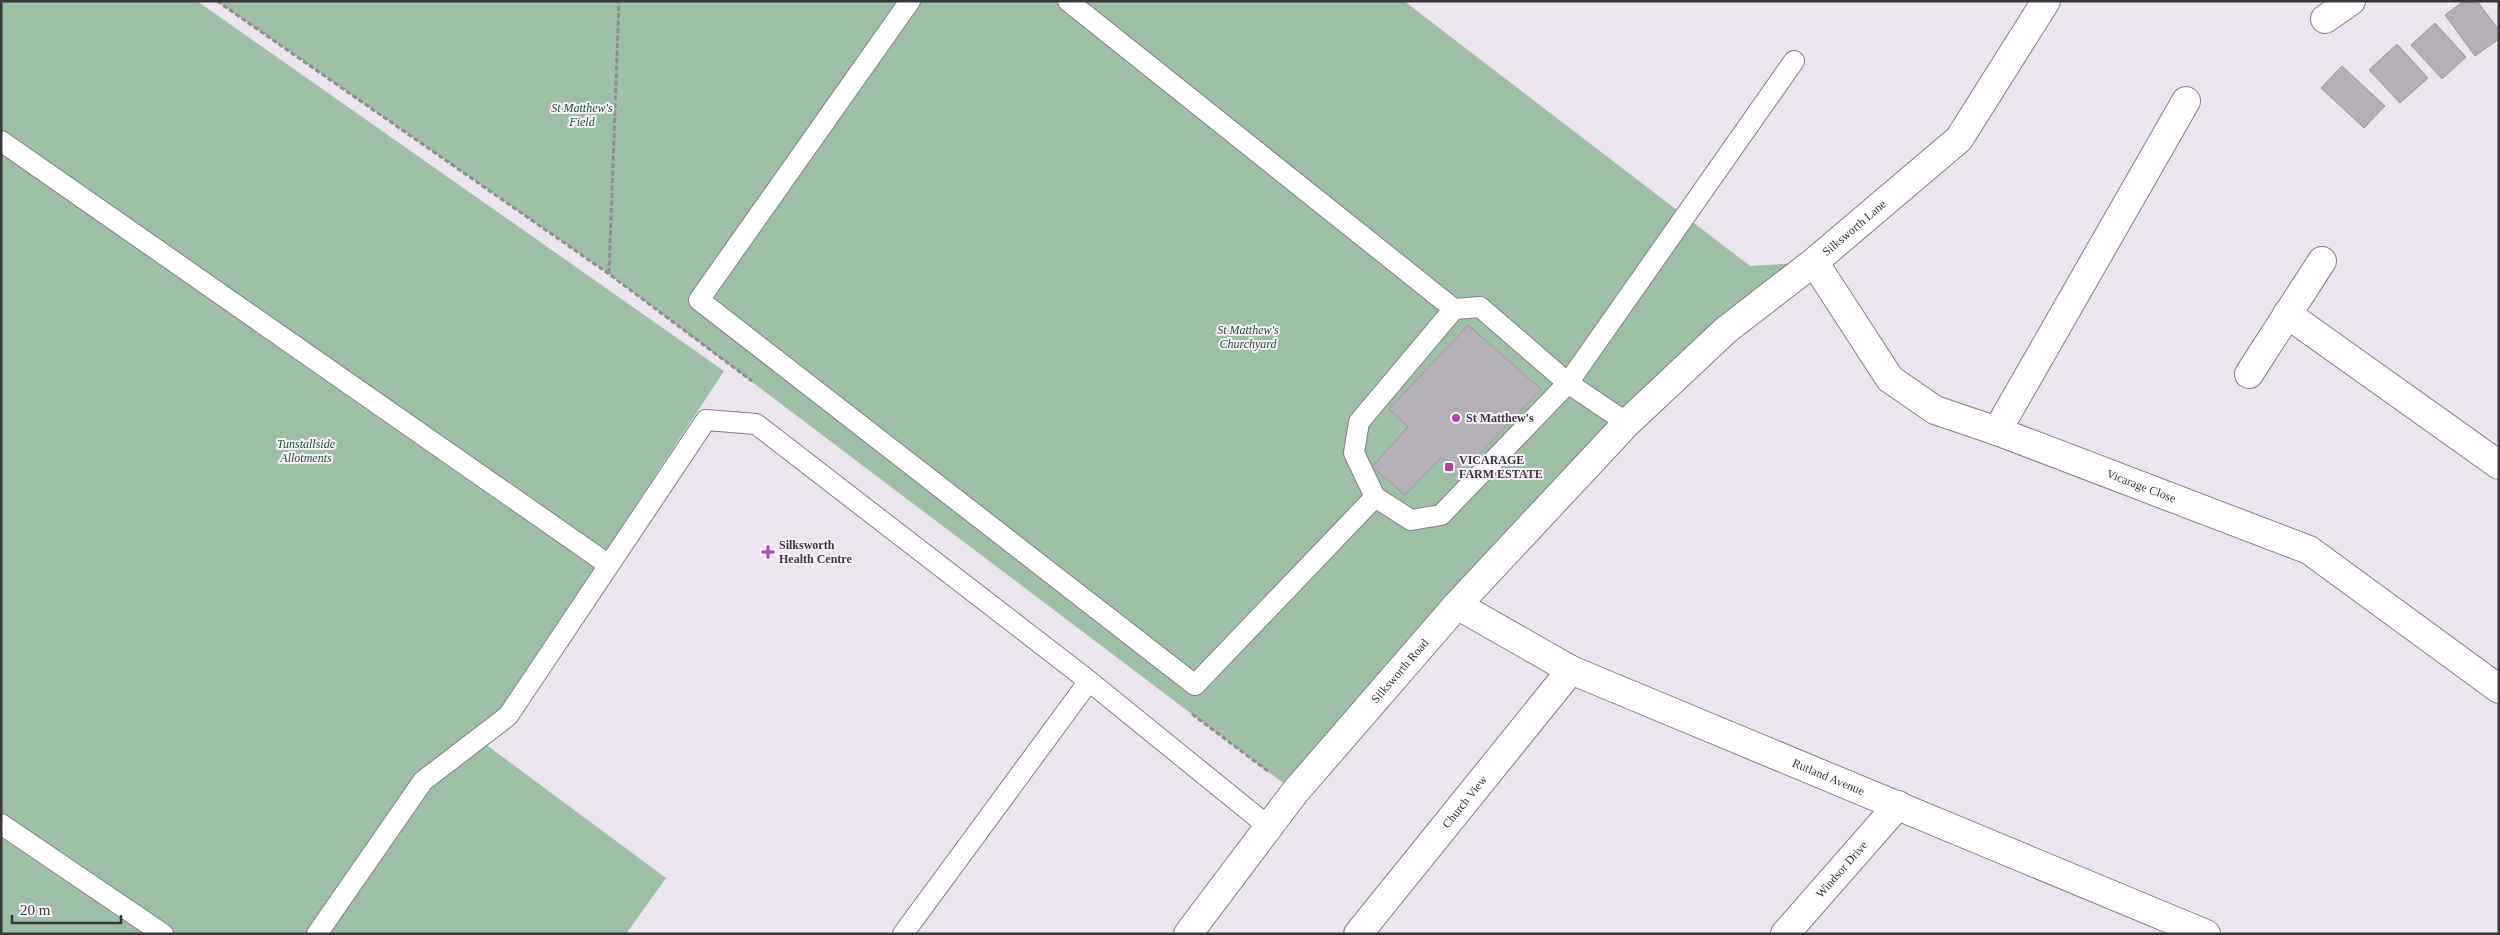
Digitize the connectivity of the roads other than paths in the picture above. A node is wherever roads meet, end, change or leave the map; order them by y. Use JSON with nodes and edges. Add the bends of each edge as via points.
{"nodes":[{"id":1,"x":910,"y":1,"type":"edge"},
{"id":2,"x":1068,"y":1,"type":"edge"},
{"id":3,"x":2046,"y":1,"type":"edge"},
{"id":4,"x":2351,"y":1,"type":"edge"},
{"id":5,"x":2325,"y":19,"type":"dead end"},
{"id":6,"x":1794,"y":60,"type":"dead end"},
{"id":7,"x":2186,"y":101,"type":"dead end"},
{"id":8,"x":1,"y":141,"type":"edge"},
{"id":9,"x":2322,"y":260,"type":"dead end"},
{"id":10,"x":1814,"y":262,"type":"junction"},
{"id":11,"x":1454,"y":310,"type":"junction"},
{"id":12,"x":2287,"y":314,"type":"junction"},
{"id":13,"x":2249,"y":374,"type":"dead end"},
{"id":14,"x":1568,"y":382,"type":"junction"},
{"id":15,"x":1627,"y":422,"type":"junction"},
{"id":16,"x":1997,"y":431,"type":"junction"},
{"id":17,"x":2499,"y":465,"type":"edge"},
{"id":18,"x":1375,"y":497,"type":"junction"},
{"id":19,"x":609,"y":565,"type":"junction"},
{"id":20,"x":1457,"y":606,"type":"junction"},
{"id":21,"x":1571,"y":670,"type":"junction"},
{"id":22,"x":1089,"y":681,"type":"junction"},
{"id":23,"x":2499,"y":689,"type":"edge"},
{"id":24,"x":1898,"y":805,"type":"junction"},
{"id":25,"x":1,"y":824,"type":"edge"},
{"id":26,"x":1270,"y":827,"type":"junction"},
{"id":27,"x":163,"y":934,"type":"edge"},
{"id":28,"x":318,"y":934,"type":"edge"},
{"id":29,"x":903,"y":934,"type":"edge"},
{"id":30,"x":1188,"y":934,"type":"edge"},
{"id":31,"x":1358,"y":934,"type":"edge"},
{"id":32,"x":1785,"y":934,"type":"edge"},
{"id":33,"x":2206,"y":934,"type":"edge"}],
"edges":[{"from":1,"to":18,"type":"lane","via":[[699,300],[1196,685]]},
{"from":2,"to":11,"type":"lane"},
{"from":3,"to":10,"type":"street","name":"Silksworth Lane","via":[[1959,139]]},
{"from":4,"to":5,"type":"street"},
{"from":6,"to":14,"type":"lane"},
{"from":7,"to":16,"type":"street"},
{"from":8,"to":19,"type":"lane"},
{"from":9,"to":12,"type":"street"},
{"from":10,"to":15,"type":"street","name":"Silksworth Lane","via":[[1726,330]]},
{"from":10,"to":16,"type":"street","name":"Vicarage Close","via":[[1890,379],[1935,410]]},
{"from":11,"to":14,"type":"lane","via":[[1480,307]]},
{"from":11,"to":18,"type":"lane","via":[[1360,422],[1354,453]]},
{"from":12,"to":13,"type":"street"},
{"from":12,"to":17,"type":"street"},
{"from":14,"to":15,"type":"lane"},
{"from":14,"to":18,"type":"lane","via":[[1441,515],[1412,520]]},
{"from":15,"to":20,"type":"street","name":"Silksworth Road"},
{"from":16,"to":23,"type":"street","name":"Vicarage Close","via":[[2309,550]]},
{"from":19,"to":22,"type":"lane","via":[[706,420],[756,424]]},
{"from":19,"to":28,"type":"lane","via":[[508,716],[423,781]]},
{"from":20,"to":21,"type":"street","name":"Rutland Avenue"},
{"from":20,"to":26,"type":"street","name":"Silksworth Road","via":[[1295,792]]},
{"from":21,"to":24,"type":"street","name":"Rutland Avenue"},
{"from":21,"to":31,"type":"street","name":"Church View"},
{"from":22,"to":26,"type":"lane"},
{"from":22,"to":29,"type":"lane"},
{"from":24,"to":32,"type":"street","name":"Windsor Drive"},
{"from":24,"to":33,"type":"street","name":"Rutland Avenue"},
{"from":25,"to":27,"type":"lane"},
{"from":26,"to":30,"type":"street","name":"Silksworth Road"}]}
